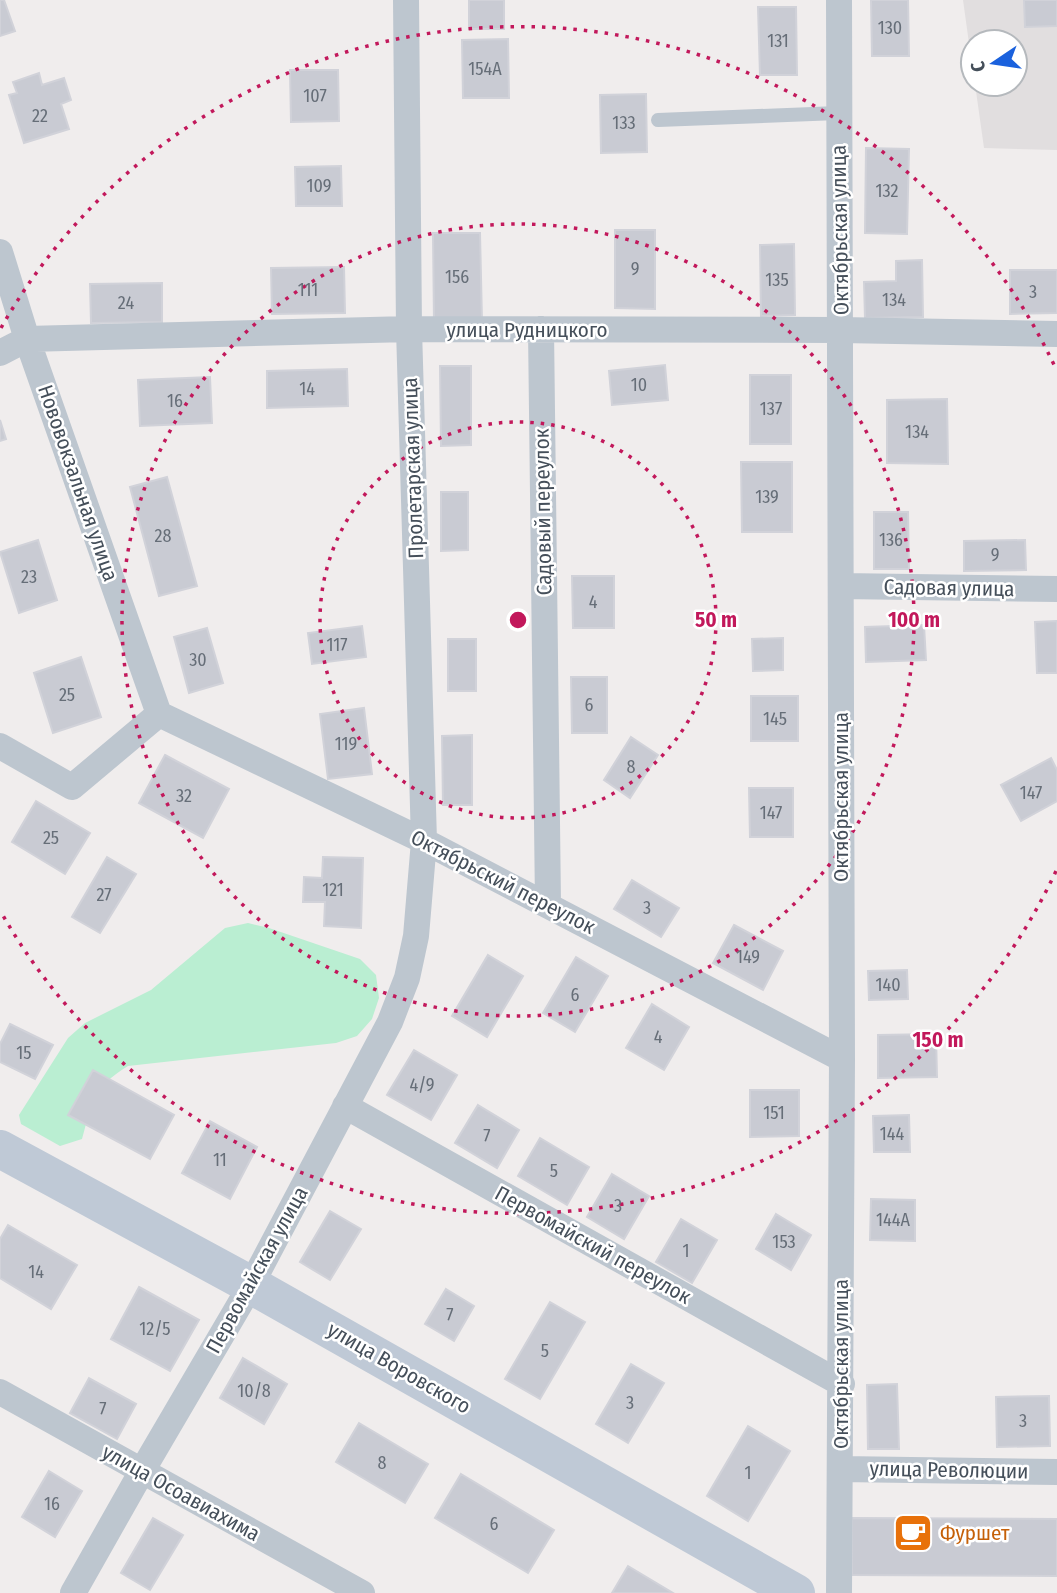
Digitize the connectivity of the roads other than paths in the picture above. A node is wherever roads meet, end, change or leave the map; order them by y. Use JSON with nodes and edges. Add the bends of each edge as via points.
{"nodes":[{"id":1,"x":406,"y":0,"type":"edge"},
{"id":2,"x":839,"y":0,"type":"edge"},
{"id":3,"x":838,"y":113,"type":"junction"},
{"id":4,"x":659,"y":120,"type":"dead end"},
{"id":5,"x":0,"y":251,"type":"edge"},
{"id":6,"x":410,"y":329,"type":"junction"},
{"id":7,"x":541,"y":330,"type":"junction"},
{"id":8,"x":841,"y":330,"type":"junction"},
{"id":9,"x":1057,"y":334,"type":"edge"},
{"id":10,"x":27,"y":339,"type":"junction"},
{"id":11,"x":0,"y":354,"type":"edge"},
{"id":12,"x":841,"y":586,"type":"junction"},
{"id":13,"x":1057,"y":589,"type":"edge"},
{"id":14,"x":159,"y":714,"type":"junction"},
{"id":15,"x":0,"y":746,"type":"edge"},
{"id":16,"x":424,"y":841,"type":"junction"},
{"id":17,"x":548,"y":904,"type":"junction"},
{"id":18,"x":416,"y":936,"type":"joint"},
{"id":19,"x":842,"y":1059,"type":"junction"},
{"id":20,"x":345,"y":1106,"type":"junction"},
{"id":21,"x":0,"y":1149,"type":"edge"},
{"id":22,"x":251,"y":1284,"type":"junction"},
{"id":23,"x":842,"y":1384,"type":"junction"},
{"id":24,"x":0,"y":1392,"type":"edge"},
{"id":25,"x":841,"y":1469,"type":"junction"},
{"id":26,"x":142,"y":1471,"type":"junction"},
{"id":27,"x":1057,"y":1472,"type":"edge"},
{"id":28,"x":73,"y":1593,"type":"edge"},
{"id":29,"x":362,"y":1593,"type":"edge"},
{"id":30,"x":796,"y":1593,"type":"edge"},
{"id":31,"x":839,"y":1593,"type":"edge"}],
"edges":[{"from":1,"to":6,"type":"street","name":"Пролетарская улица"},
{"from":2,"to":3,"type":"street","name":"Октябрьская улица"},
{"from":3,"to":4,"type":"lane"},
{"from":3,"to":8,"type":"street","name":"Октябрьская улица"},
{"from":5,"to":10,"type":"street","name":"Нововокзальная улица"},
{"from":6,"to":7,"type":"street","name":"улица Рудницкого"},
{"from":6,"to":10,"type":"street","name":"улица Рудницкого"},
{"from":6,"to":16,"type":"street","name":"Пролетарская улица"},
{"from":7,"to":8,"type":"street","name":"улица Рудницкого"},
{"from":7,"to":17,"type":"street","name":"Садовый переулок"},
{"from":8,"to":9,"type":"street","name":"улица Рудницкого"},
{"from":8,"to":12,"type":"street","name":"Октябрьская улица"},
{"from":10,"to":11,"type":"street","name":"улица Рудницкого"},
{"from":10,"to":14,"type":"street","name":"Нововокзальная улица"},
{"from":12,"to":13,"type":"street","name":"Садовая улица"},
{"from":12,"to":19,"type":"street","name":"Октябрьская улица"},
{"from":14,"to":15,"type":"street","via":[[72,787]]},
{"from":14,"to":16,"type":"street","name":"Октябрьский переулок"},
{"from":16,"to":17,"type":"street","name":"Октябрьский переулок"},
{"from":16,"to":18,"type":"street","name":"Пролетарская улица"},
{"from":17,"to":19,"type":"street","name":"Октябрьский переулок"},
{"from":18,"to":20,"type":"street","name":"Первомайская улица","via":[[407,978],[390,1022]]},
{"from":19,"to":23,"type":"street","name":"Октябрьская улица"},
{"from":20,"to":22,"type":"street","name":"Первомайская улица"},
{"from":20,"to":23,"type":"street","name":"Первомайский переулок"},
{"from":21,"to":22,"type":"street","name":"улица Воровского"},
{"from":22,"to":26,"type":"street","name":"Первомайская улица"},
{"from":22,"to":30,"type":"street","name":"улица Воровского"},
{"from":23,"to":25,"type":"street","name":"Октябрьская улица"},
{"from":24,"to":26,"type":"street","name":"улица Осоавиахима"},
{"from":25,"to":27,"type":"street","name":"улица Революции"},
{"from":25,"to":31,"type":"street","name":"Октябрьская улица"},
{"from":26,"to":28,"type":"street","name":"Первомайская улица"},
{"from":26,"to":29,"type":"street","name":"улица Осоавиахима"}]}
